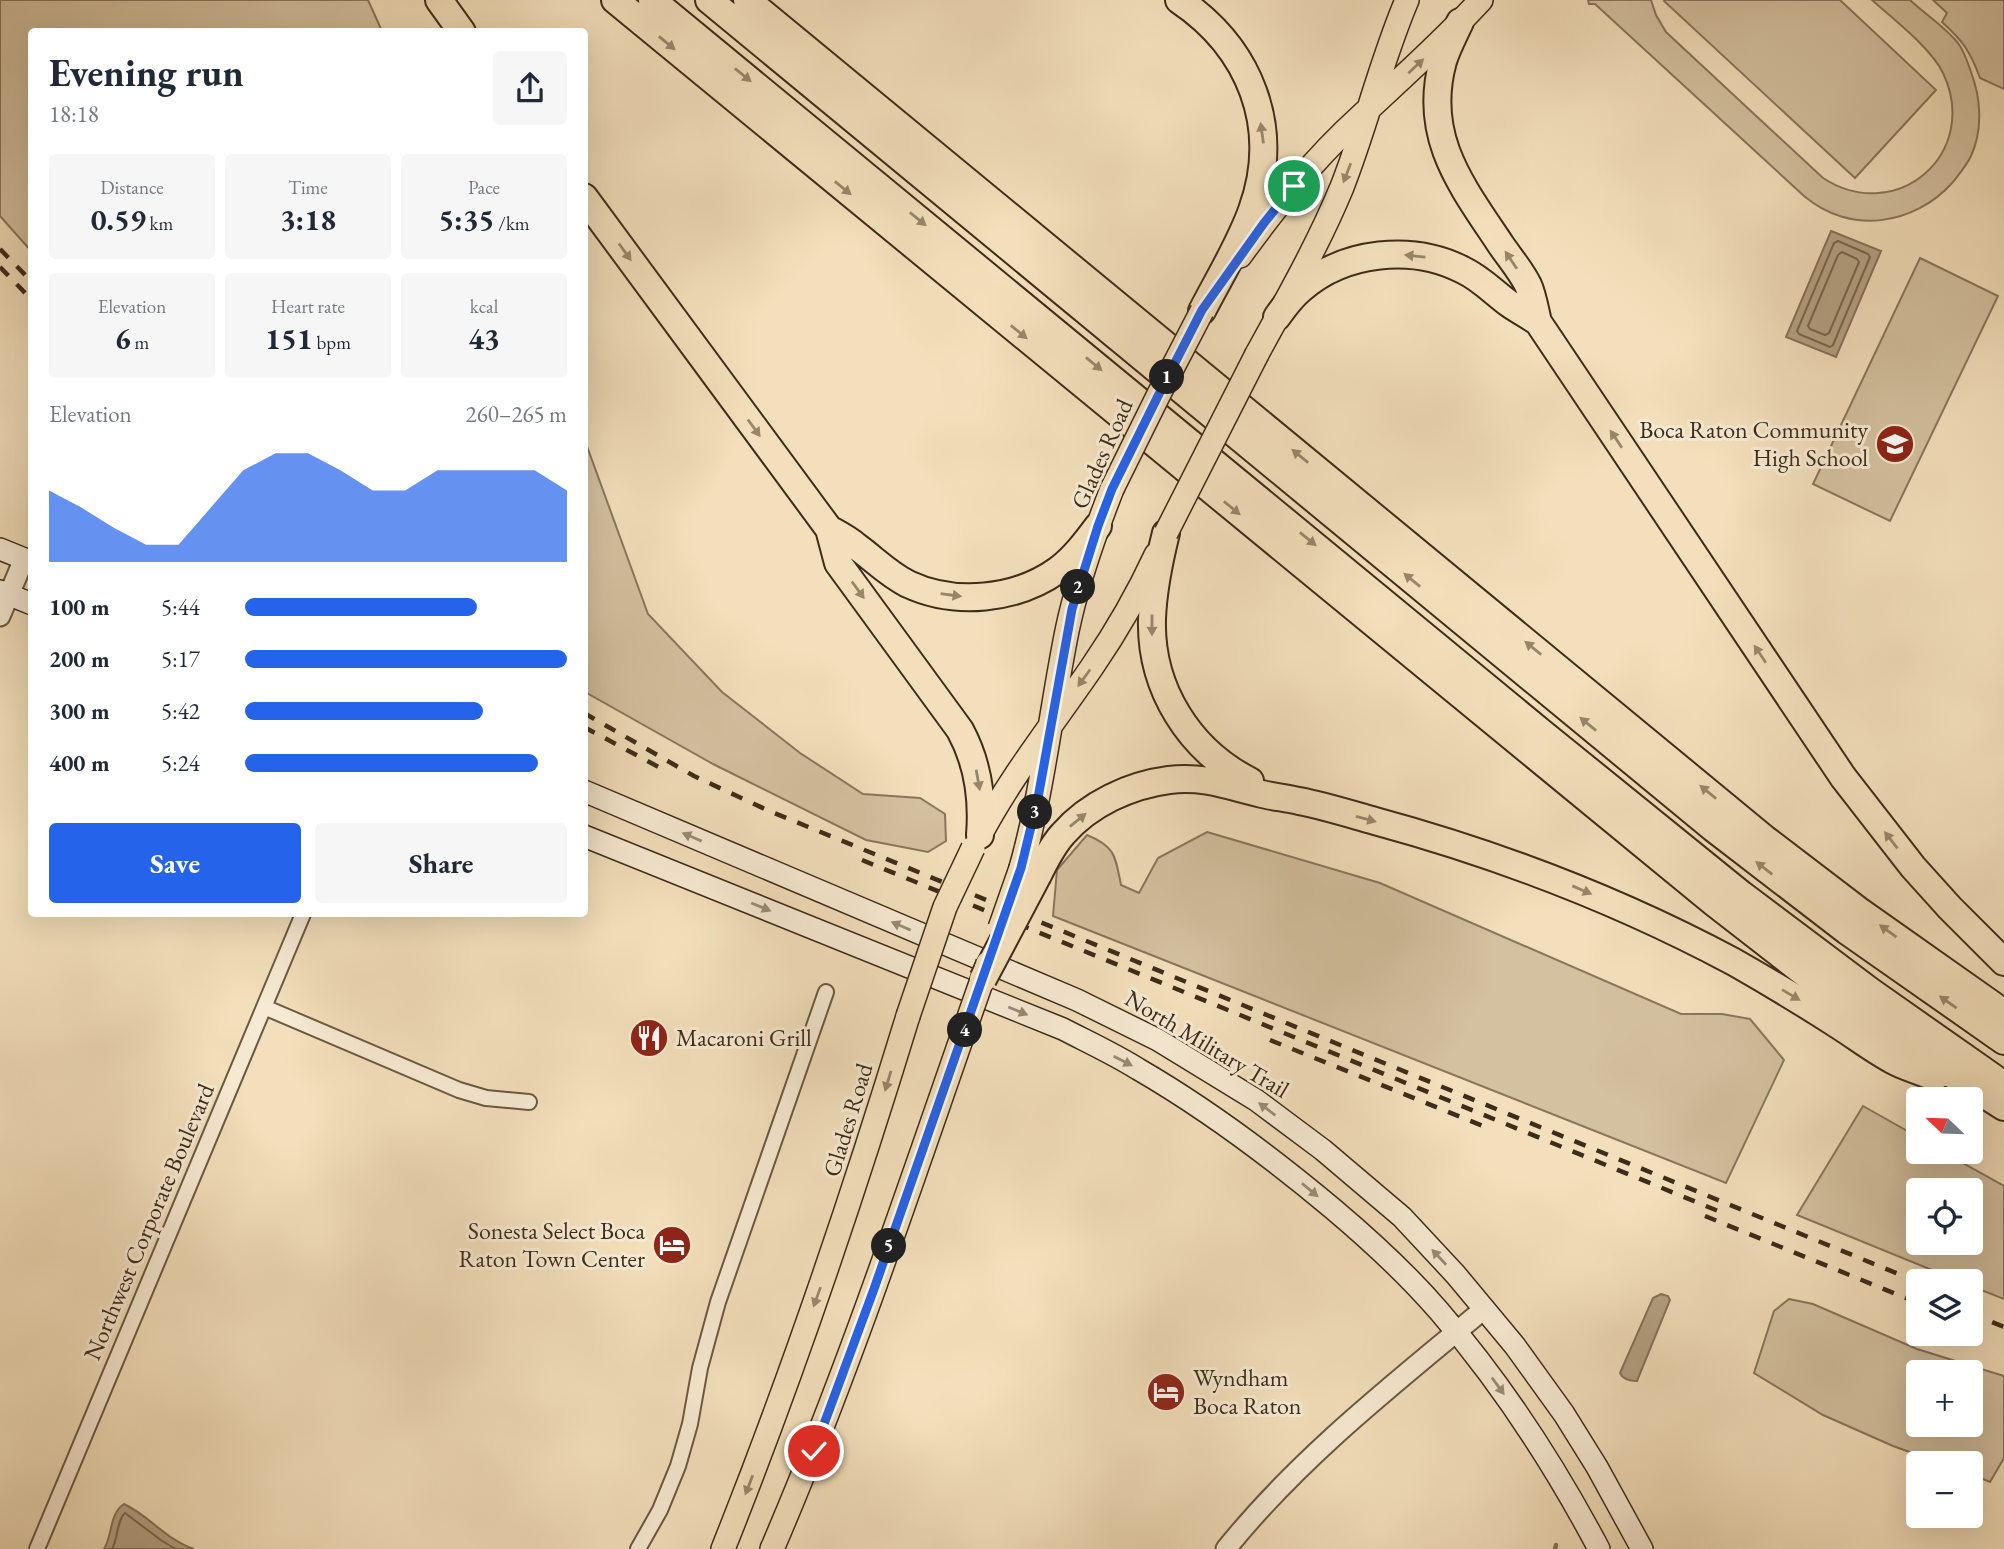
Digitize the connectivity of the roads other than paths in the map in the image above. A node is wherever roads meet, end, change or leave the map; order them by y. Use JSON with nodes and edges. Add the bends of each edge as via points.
{"nodes":[{"id":1,"x":439,"y":0,"type":"edge"},
{"id":2,"x":615,"y":0,"type":"edge"},
{"id":3,"x":652,"y":0,"type":"edge"},
{"id":4,"x":709,"y":0,"type":"edge"},
{"id":5,"x":747,"y":0,"type":"edge"},
{"id":6,"x":1179,"y":0,"type":"edge"},
{"id":7,"x":1406,"y":0,"type":"edge"},
{"id":8,"x":1481,"y":0,"type":"edge"},
{"id":9,"x":1460,"y":22,"type":"junction"},
{"id":10,"x":459,"y":28,"type":"edge"},
{"id":11,"x":1370,"y":108,"type":"junction"},
{"id":12,"x":588,"y":202,"type":"edge"},
{"id":13,"x":1202,"y":310,"type":"junction"},
{"id":14,"x":1276,"y":317,"type":"junction"},
{"id":15,"x":1538,"y":322,"type":"junction"},
{"id":16,"x":1098,"y":526,"type":"junction"},
{"id":17,"x":829,"y":529,"type":"junction"},
{"id":18,"x":1166,"y":533,"type":"junction"},
{"id":19,"x":0,"y":549,"type":"edge"},
{"id":20,"x":28,"y":560,"type":"edge"},
{"id":21,"x":5,"y":593,"type":"edge"},
{"id":22,"x":28,"y":602,"type":"edge"},
{"id":23,"x":0,"y":616,"type":"edge"},
{"id":24,"x":1052,"y":722,"type":"junction"},
{"id":25,"x":588,"y":793,"type":"edge"},
{"id":26,"x":1300,"y":801,"type":"junction"},
{"id":27,"x":588,"y":838,"type":"edge"},
{"id":28,"x":977,"y":841,"type":"junction"},
{"id":29,"x":1029,"y":871,"type":"junction"},
{"id":30,"x":302,"y":917,"type":"edge"},
{"id":31,"x":2004,"y":962,"type":"edge"},
{"id":32,"x":983,"y":979,"type":"joint"},
{"id":33,"x":826,"y":992,"type":"dead end"},
{"id":34,"x":264,"y":1007,"type":"junction"},
{"id":35,"x":2004,"y":1013,"type":"edge"},
{"id":36,"x":2004,"y":1041,"type":"edge"},
{"id":37,"x":2000,"y":1097,"type":"edge"},
{"id":38,"x":529,"y":1102,"type":"dead end"},
{"id":39,"x":1484,"y":1308,"type":"junction"},
{"id":40,"x":1456,"y":1332,"type":"junction"},
{"id":41,"x":37,"y":1549,"type":"edge"},
{"id":42,"x":638,"y":1549,"type":"edge"},
{"id":43,"x":723,"y":1549,"type":"edge"},
{"id":44,"x":772,"y":1549,"type":"edge"},
{"id":45,"x":1226,"y":1549,"type":"edge"},
{"id":46,"x":1599,"y":1549,"type":"edge"},
{"id":47,"x":1642,"y":1549,"type":"edge"}],
"edges":[{"from":1,"to":10,"type":"highway"},
{"from":2,"to":37,"type":"highway","one_way":true,"via":[[1713,902],[1890,1035]]},
{"from":3,"to":37,"type":"highway","one_way":true,"via":[[1541,732]]},
{"from":36,"to":4,"type":"highway","one_way":true,"via":[[1847,931],[1713,828]]},
{"from":35,"to":5,"type":"highway","one_way":true,"via":[[1765,839]]},
{"from":13,"to":6,"type":"highway","one_way":true,"via":[[1253,207],[1264,145],[1255,98],[1243,67],[1216,30]]},
{"from":7,"to":11,"type":"main road","name":"Glades Road"},
{"from":8,"to":9,"type":"main road","name":"Glades Road"},
{"from":11,"to":9,"type":"main road","name":"Glades Road","one_way":true},
{"from":15,"to":9,"type":"highway","one_way":true,"via":[[1529,287],[1446,156],[1438,117],[1439,85]]},
{"from":11,"to":13,"type":"main road","name":"Glades Road","via":[[1294,186]]},
{"from":11,"to":14,"type":"main road","name":"Glades Road","one_way":true,"via":[[1325,226]]},
{"from":12,"to":17,"type":"highway","one_way":true},
{"from":13,"to":16,"type":"main road","name":"Glades Road","bridge":true},
{"from":15,"to":14,"type":"highway","one_way":true,"via":[[1461,268],[1395,254],[1361,258],[1320,275],[1301,288]]},
{"from":14,"to":18,"type":"main road","name":"Glades Road","bridge":true},
{"from":31,"to":15,"type":"highway","one_way":true,"via":[[1913,867],[1843,777]]},
{"from":17,"to":16,"type":"highway","one_way":true,"via":[[909,584],[975,597],[1006,593],[1049,575],[1076,554]]},
{"from":16,"to":24,"type":"main road","name":"Glades Road","via":[[1069,621]]},
{"from":17,"to":28,"type":"highway","one_way":true,"via":[[838,563],[965,741],[981,797]]},
{"from":18,"to":24,"type":"main road","name":"Glades Road","one_way":true,"via":[[1106,647]]},
{"from":18,"to":26,"type":"highway","one_way":true,"via":[[1152,634],[1156,664],[1173,708],[1188,732],[1222,764]]},
{"from":19,"to":20,"type":"main road"},
{"from":20,"to":21,"type":"street"},
{"from":21,"to":22,"type":"main road"},
{"from":21,"to":23,"type":"street"},
{"from":24,"to":28,"type":"main road","name":"Glades Road"},
{"from":24,"to":29,"type":"main road","name":"Glades Road"},
{"from":39,"to":25,"type":"main road","name":"North Military Trail","one_way":true,"via":[[1402,1217],[1324,1150],[1256,1100],[1158,1040],[1077,1000]]},
{"from":29,"to":26,"type":"highway","one_way":true,"via":[[1077,820],[1117,795],[1142,786],[1210,780]]},
{"from":26,"to":37,"type":"highway","one_way":true,"via":[[1467,848],[1576,887],[1732,961],[1899,1063]]},
{"from":27,"to":40,"type":"main road","one_way":true,"via":[[1063,1029],[1138,1068],[1298,1179],[1375,1245]]},
{"from":28,"to":43,"type":"main road","name":"Glades Road","one_way":true,"bridge":true,"via":[[945,907],[839,1234]]},
{"from":29,"to":32,"type":"highway","bridge":true},
{"from":30,"to":34,"type":"street","name":"Northwest Corporate Boulevard"},
{"from":32,"to":44,"type":"main road","bridge":true,"via":[[814,1451]]},
{"from":33,"to":42,"type":"street","via":[[718,1302],[681,1455],[660,1510]]},
{"from":34,"to":38,"type":"street","via":[[459,1090]]},
{"from":34,"to":41,"type":"street","name":"Northwest Corporate Boulevard"},
{"from":39,"to":40,"type":"street"},
{"from":39,"to":47,"type":"main road","name":"North Military Trail","via":[[1564,1414]]},
{"from":40,"to":45,"type":"street","via":[[1313,1455]]},
{"from":40,"to":46,"type":"main road","one_way":true,"via":[[1550,1461]]}]}
